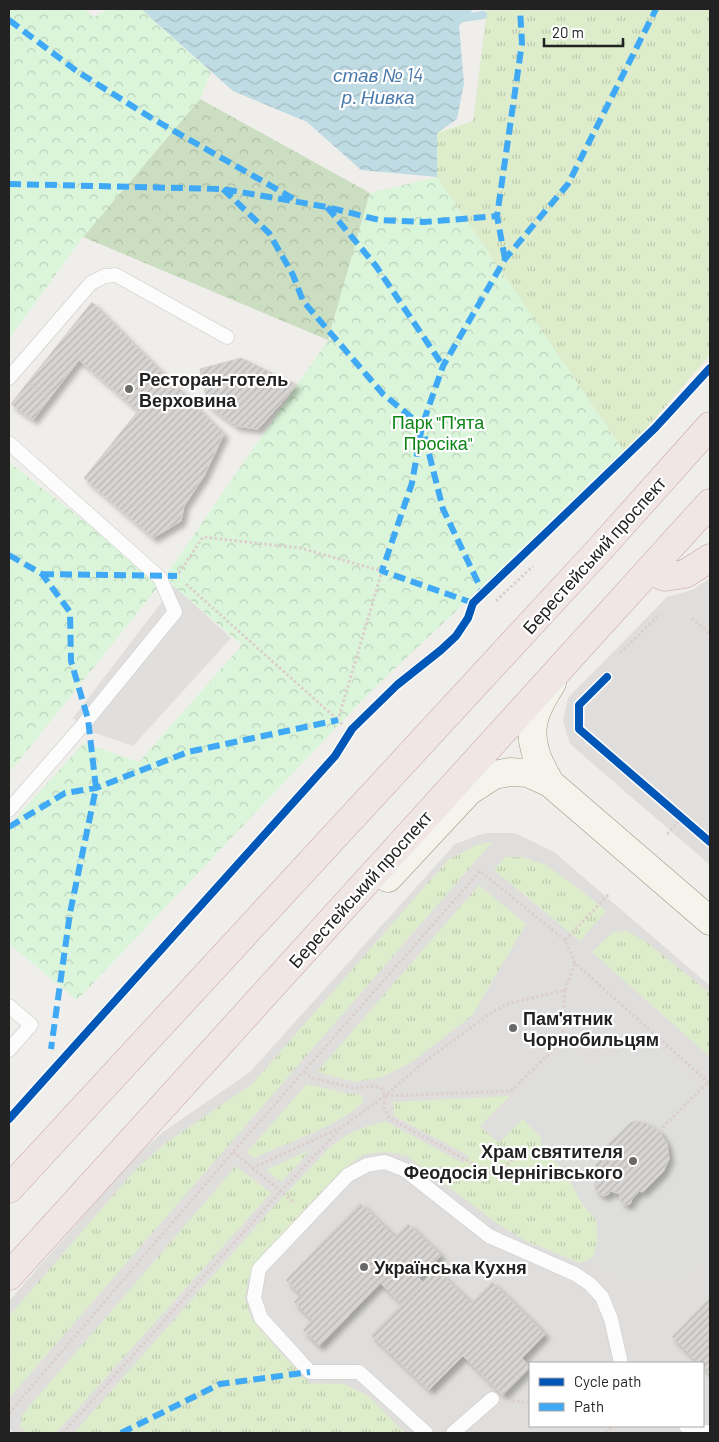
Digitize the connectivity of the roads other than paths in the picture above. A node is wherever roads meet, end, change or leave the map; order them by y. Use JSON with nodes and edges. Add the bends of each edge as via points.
{"nodes":[{"id":1,"x":228,"y":337,"type":"dead end"},
{"id":2,"x":9,"y":378,"type":"edge"},
{"id":3,"x":710,"y":426,"type":"edge"},
{"id":4,"x":9,"y":444,"type":"edge"},
{"id":5,"x":710,"y":503,"type":"edge"},
{"id":6,"x":710,"y":558,"type":"edge"},
{"id":7,"x":648,"y":571,"type":"junction"},
{"id":8,"x":565,"y":664,"type":"junction"},
{"id":9,"x":550,"y":783,"type":"junction"},
{"id":10,"x":9,"y":810,"type":"edge"},
{"id":11,"x":710,"y":921,"type":"edge"},
{"id":12,"x":9,"y":1006,"type":"edge"},
{"id":13,"x":9,"y":1050,"type":"edge"},
{"id":14,"x":174,"y":1093,"type":"junction"},
{"id":15,"x":9,"y":1189,"type":"edge"},
{"id":16,"x":9,"y":1276,"type":"edge"},
{"id":17,"x":621,"y":1362,"type":"edge"},
{"id":18,"x":492,"y":1399,"type":"dead end"},
{"id":19,"x":688,"y":1427,"type":"edge"},
{"id":20,"x":710,"y":1432,"type":"edge"},
{"id":21,"x":426,"y":1433,"type":"edge"},
{"id":22,"x":453,"y":1433,"type":"edge"}],
"edges":[{"from":1,"to":2,"type":"lane","via":[[116,275],[105,276],[91,283]]},
{"from":3,"to":15,"type":"highway","name":"Берестейський проспект"},
{"from":4,"to":10,"type":"lane","via":[[160,578],[175,612]]},
{"from":5,"to":7,"type":"highway","name":"Берестейський проспект"},
{"from":6,"to":7,"type":"highway","via":[[686,574],[665,577]]},
{"from":7,"to":8,"type":"highway","name":"Берестейський проспект"},
{"from":8,"to":9,"type":"main road","via":[[541,701],[531,729],[535,752]]},
{"from":8,"to":14,"type":"highway","name":"Берестейський проспект"},
{"from":9,"to":11,"type":"main road"},
{"from":9,"to":14,"type":"main road","via":[[528,773],[510,772],[494,775],[469,791],[209,1070]]},
{"from":12,"to":13,"type":"lane","via":[[31,1025]]},
{"from":14,"to":16,"type":"highway","name":"Берестейський проспект"},
{"from":17,"to":21,"type":"lane","via":[[611,1319],[602,1297],[590,1284],[575,1274],[489,1236],[405,1170],[384,1162],[367,1164],[348,1175],[259,1269],[254,1298],[261,1318],[310,1372],[359,1372]]},
{"from":18,"to":22,"type":"lane"},
{"from":19,"to":20,"type":"lane"}]}
